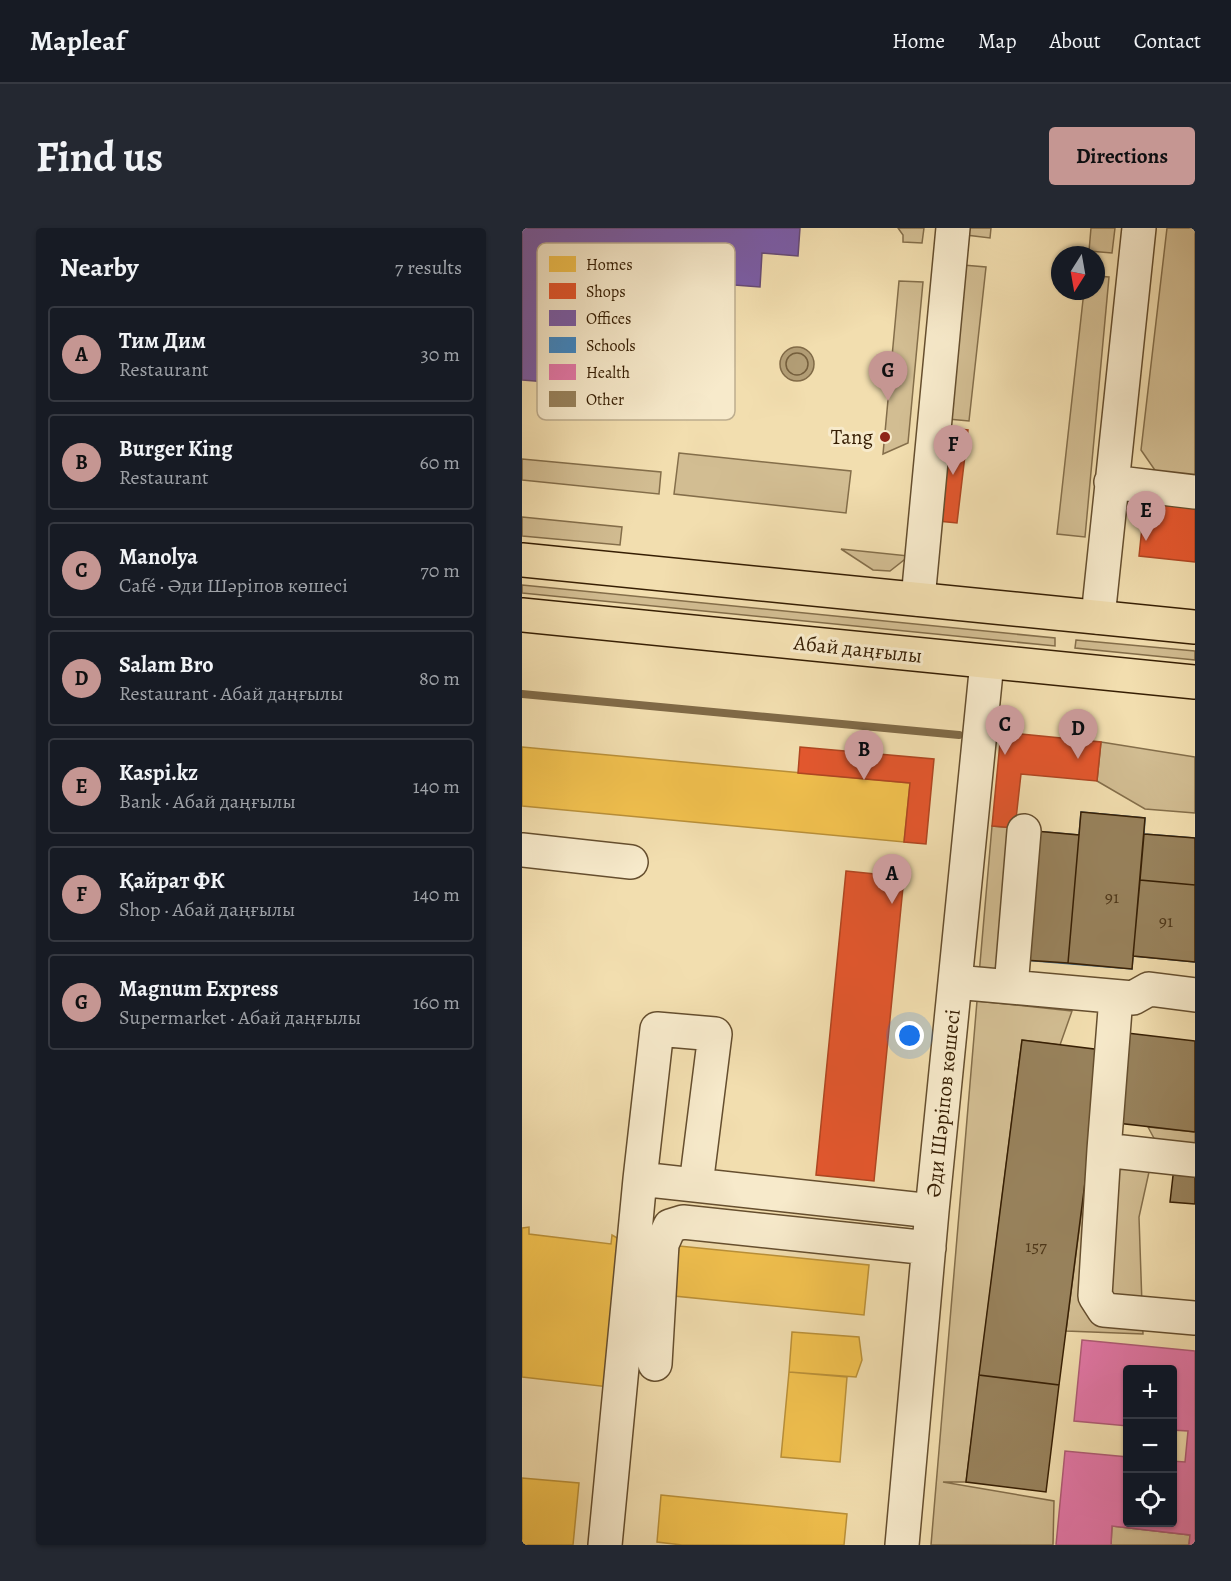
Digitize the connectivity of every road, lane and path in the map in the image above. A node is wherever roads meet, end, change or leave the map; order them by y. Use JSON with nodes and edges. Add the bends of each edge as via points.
{"nodes":[{"id":1,"x":953,"y":228,"type":"edge"},
{"id":2,"x":1138,"y":228,"type":"edge"},
{"id":3,"x":1111,"y":482,"type":"junction"},
{"id":4,"x":1195,"y":492,"type":"edge"},
{"id":5,"x":522,"y":560,"type":"edge"},
{"id":6,"x":918,"y":599,"type":"junction"},
{"id":7,"x":522,"y":615,"type":"edge"},
{"id":8,"x":1098,"y":617,"type":"junction"},
{"id":9,"x":1195,"y":627,"type":"edge"},
{"id":10,"x":987,"y":662,"type":"junction"},
{"id":11,"x":1195,"y":682,"type":"edge"},
{"id":12,"x":1024,"y":831,"type":"dead end"},
{"id":13,"x":522,"y":850,"type":"edge"},
{"id":14,"x":631,"y":862,"type":"dead end"},
{"id":15,"x":955,"y":982,"type":"junction"},
{"id":16,"x":1011,"y":987,"type":"junction"},
{"id":17,"x":1195,"y":995,"type":"edge"},
{"id":18,"x":1116,"y":997,"type":"junction"},
{"id":19,"x":1104,"y":1150,"type":"junction"},
{"id":20,"x":1195,"y":1160,"type":"edge"},
{"id":21,"x":640,"y":1179,"type":"junction"},
{"id":22,"x":696,"y":1185,"type":"junction"},
{"id":23,"x":932,"y":1211,"type":"junction"},
{"id":24,"x":929,"y":1248,"type":"junction"},
{"id":25,"x":1195,"y":1318,"type":"edge"},
{"id":26,"x":655,"y":1364,"type":"dead end"},
{"id":27,"x":605,"y":1545,"type":"edge"},
{"id":28,"x":902,"y":1545,"type":"edge"}],
"edges":[{"from":1,"to":6,"type":"street"},
{"from":2,"to":3,"type":"street"},
{"from":3,"to":4,"type":"street"},
{"from":3,"to":8,"type":"street"},
{"from":5,"to":6,"type":"main road"},
{"from":6,"to":8,"type":"main road"},
{"from":7,"to":10,"type":"main road","name":"Абай даңғылы"},
{"from":8,"to":9,"type":"main road"},
{"from":10,"to":11,"type":"main road","name":"Абай даңғылы"},
{"from":10,"to":15,"type":"street","name":"Әди Шәріпов көшесі"},
{"from":12,"to":16,"type":"street"},
{"from":13,"to":14,"type":"street"},
{"from":15,"to":16,"type":"street"},
{"from":15,"to":23,"type":"street","name":"Әди Шәріпов көшесі"},
{"from":16,"to":18,"type":"street"},
{"from":17,"to":18,"type":"street","via":[[1149,989],[1133,998]]},
{"from":18,"to":19,"type":"street"},
{"from":19,"to":20,"type":"street"},
{"from":19,"to":25,"type":"street","via":[[1095,1296],[1104,1310]]},
{"from":21,"to":22,"type":"street"},
{"from":21,"to":22,"type":"street","via":[[657,1029],[715,1034]]},
{"from":21,"to":27,"type":"street"},
{"from":22,"to":23,"type":"street"},
{"from":23,"to":24,"type":"street","name":"Әди Шәріпов көшесі"},
{"from":24,"to":26,"type":"street","via":[[683,1222],[670,1226],[662,1244]]},
{"from":24,"to":28,"type":"street","name":"Әди Шәріпов көшесі"}]}
